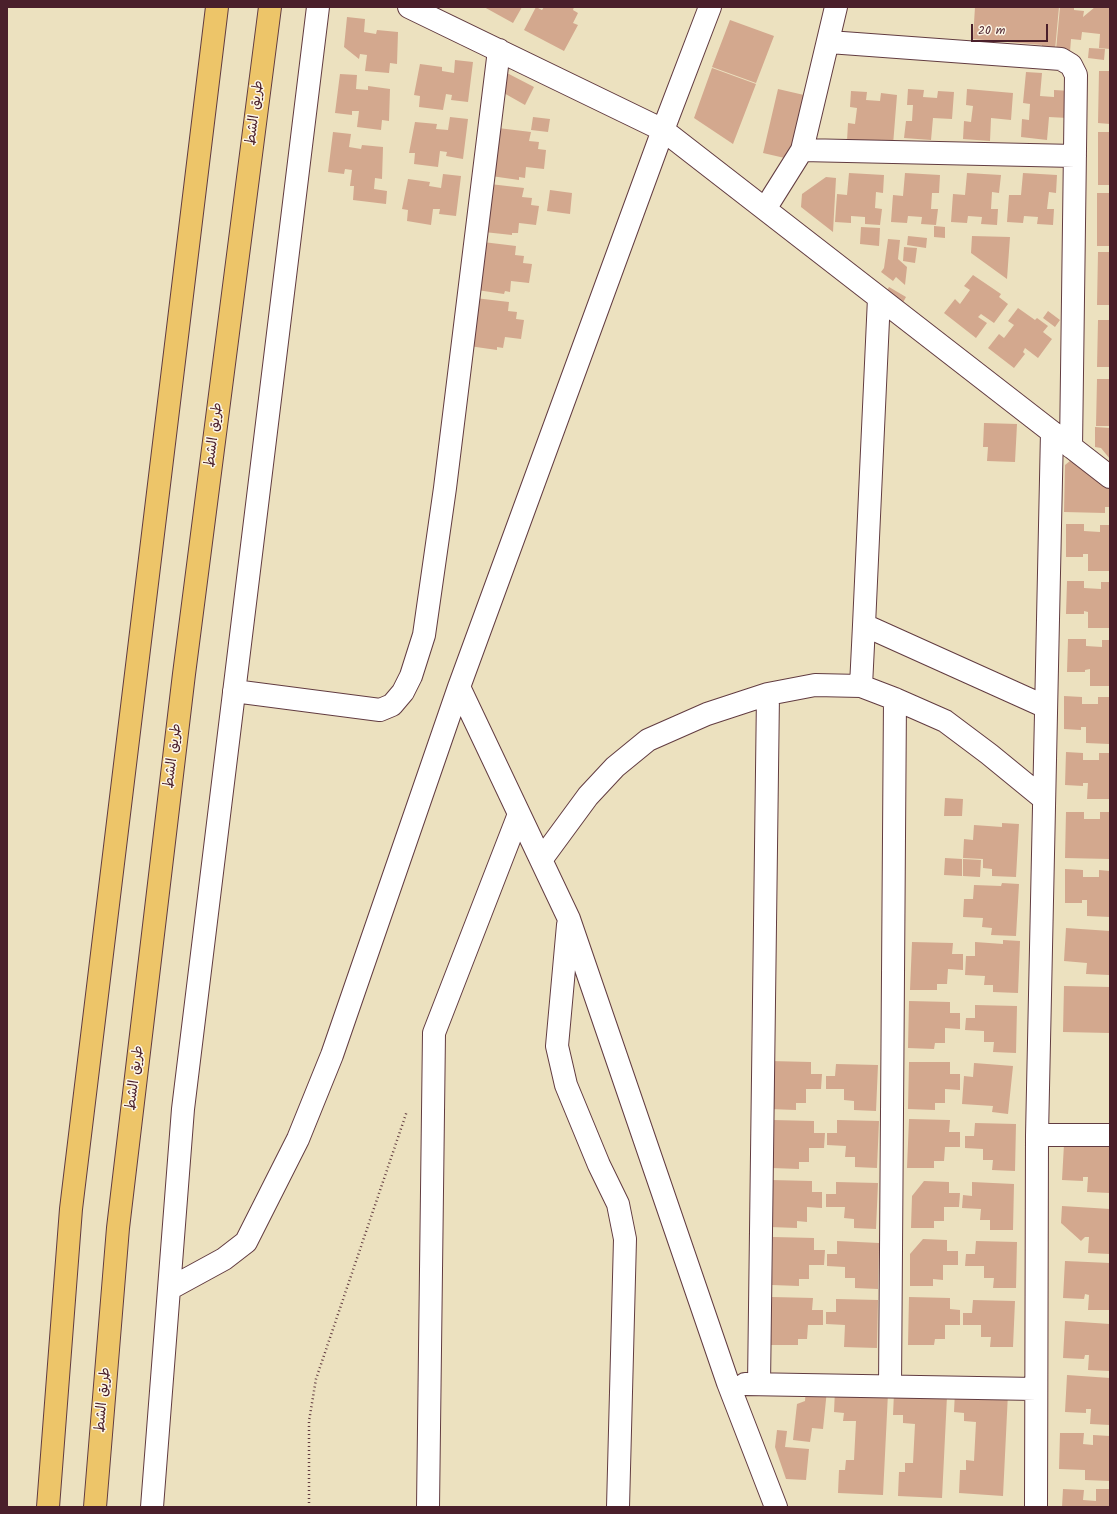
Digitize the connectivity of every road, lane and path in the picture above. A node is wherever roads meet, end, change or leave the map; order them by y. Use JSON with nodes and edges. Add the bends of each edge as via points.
{"nodes":[{"id":1,"x":217,"y":7,"type":"edge"},
{"id":2,"x":270,"y":7,"type":"edge"},
{"id":3,"x":318,"y":7,"type":"edge"},
{"id":4,"x":409,"y":7,"type":"edge"},
{"id":5,"x":710,"y":7,"type":"edge"},
{"id":6,"x":836,"y":7,"type":"edge"},
{"id":7,"x":829,"y":42,"type":"junction"},
{"id":8,"x":499,"y":50,"type":"junction"},
{"id":9,"x":663,"y":130,"type":"junction"},
{"id":10,"x":802,"y":150,"type":"junction"},
{"id":11,"x":1075,"y":156,"type":"junction"},
{"id":12,"x":765,"y":209,"type":"junction"},
{"id":13,"x":879,"y":298,"type":"junction"},
{"id":14,"x":1052,"y":432,"type":"junction"},
{"id":15,"x":1071,"y":447,"type":"junction"},
{"id":16,"x":1110,"y":477,"type":"edge"},
{"id":17,"x":864,"y":625,"type":"junction"},
{"id":18,"x":861,"y":686,"type":"junction"},
{"id":19,"x":459,"y":687,"type":"junction"},
{"id":20,"x":234,"y":691,"type":"junction"},
{"id":21,"x":768,"y":694,"type":"junction"},
{"id":22,"x":895,"y":698,"type":"junction"},
{"id":23,"x":1046,"y":707,"type":"junction"},
{"id":24,"x":1044,"y":799,"type":"junction"},
{"id":25,"x":519,"y":814,"type":"junction"},
{"id":26,"x":541,"y":860,"type":"junction"},
{"id":27,"x":569,"y":919,"type":"junction"},
{"id":28,"x":408,"y":1108,"type":"dead end"},
{"id":29,"x":1037,"y":1135,"type":"junction"},
{"id":30,"x":1110,"y":1135,"type":"edge"},
{"id":31,"x":168,"y":1289,"type":"junction"},
{"id":32,"x":728,"y":1383,"type":"junction"},
{"id":33,"x":759,"y":1384,"type":"junction"},
{"id":34,"x":890,"y":1386,"type":"junction"},
{"id":35,"x":1036,"y":1389,"type":"junction"},
{"id":36,"x":48,"y":1507,"type":"edge"},
{"id":37,"x":96,"y":1507,"type":"edge"},
{"id":38,"x":152,"y":1507,"type":"edge"},
{"id":39,"x":309,"y":1507,"type":"edge"},
{"id":40,"x":428,"y":1507,"type":"edge"},
{"id":41,"x":618,"y":1507,"type":"edge"},
{"id":42,"x":776,"y":1507,"type":"edge"},
{"id":43,"x":1036,"y":1507,"type":"edge"}],
"edges":[{"from":1,"to":36,"type":"main road","via":[[71,1209]]},
{"from":2,"to":37,"type":"main road","name":"طريق الشط","via":[[184,674],[120,1212]]},
{"from":3,"to":20,"type":"street"},
{"from":4,"to":8,"type":"street"},
{"from":5,"to":9,"type":"street"},
{"from":6,"to":7,"type":"street"},
{"from":7,"to":10,"type":"street"},
{"from":7,"to":11,"type":"street","via":[[1061,59],[1071,65],[1076,75]]},
{"from":8,"to":9,"type":"street"},
{"from":8,"to":20,"type":"street","via":[[445,488],[424,635],[411,676],[403,692],[392,705],[380,710]]},
{"from":9,"to":12,"type":"street"},
{"from":9,"to":19,"type":"street"},
{"from":10,"to":11,"type":"street"},
{"from":10,"to":12,"type":"street"},
{"from":11,"to":15,"type":"street"},
{"from":12,"to":13,"type":"street"},
{"from":13,"to":14,"type":"street"},
{"from":13,"to":17,"type":"street"},
{"from":14,"to":15,"type":"street"},
{"from":14,"to":23,"type":"street"},
{"from":15,"to":16,"type":"street"},
{"from":17,"to":18,"type":"street"},
{"from":17,"to":23,"type":"street"},
{"from":18,"to":21,"type":"street","via":[[815,685]]},
{"from":18,"to":22,"type":"street"},
{"from":19,"to":25,"type":"street"},
{"from":19,"to":31,"type":"street","via":[[332,1055],[295,1146],[246,1242],[224,1259]]},
{"from":20,"to":31,"type":"street","via":[[183,1110]]},
{"from":21,"to":26,"type":"street","via":[[707,714],[648,740],[604,778]]},
{"from":21,"to":33,"type":"street"},
{"from":22,"to":24,"type":"street","via":[[945,721]]},
{"from":22,"to":34,"type":"street"},
{"from":23,"to":24,"type":"street"},
{"from":24,"to":29,"type":"street"},
{"from":25,"to":26,"type":"street"},
{"from":25,"to":40,"type":"street","via":[[434,1033]]},
{"from":26,"to":27,"type":"street"},
{"from":27,"to":32,"type":"street"},
{"from":27,"to":41,"type":"street","via":[[557,1046],[566,1085],[618,1204],[625,1239]]},
{"from":28,"to":39,"type":"path","via":[[316,1379],[309,1421]]},
{"from":29,"to":30,"type":"street"},
{"from":29,"to":35,"type":"street"},
{"from":31,"to":38,"type":"street"},
{"from":32,"to":33,"type":"street"},
{"from":32,"to":42,"type":"street"},
{"from":33,"to":34,"type":"street"},
{"from":34,"to":35,"type":"street"},
{"from":35,"to":43,"type":"street"}]}
